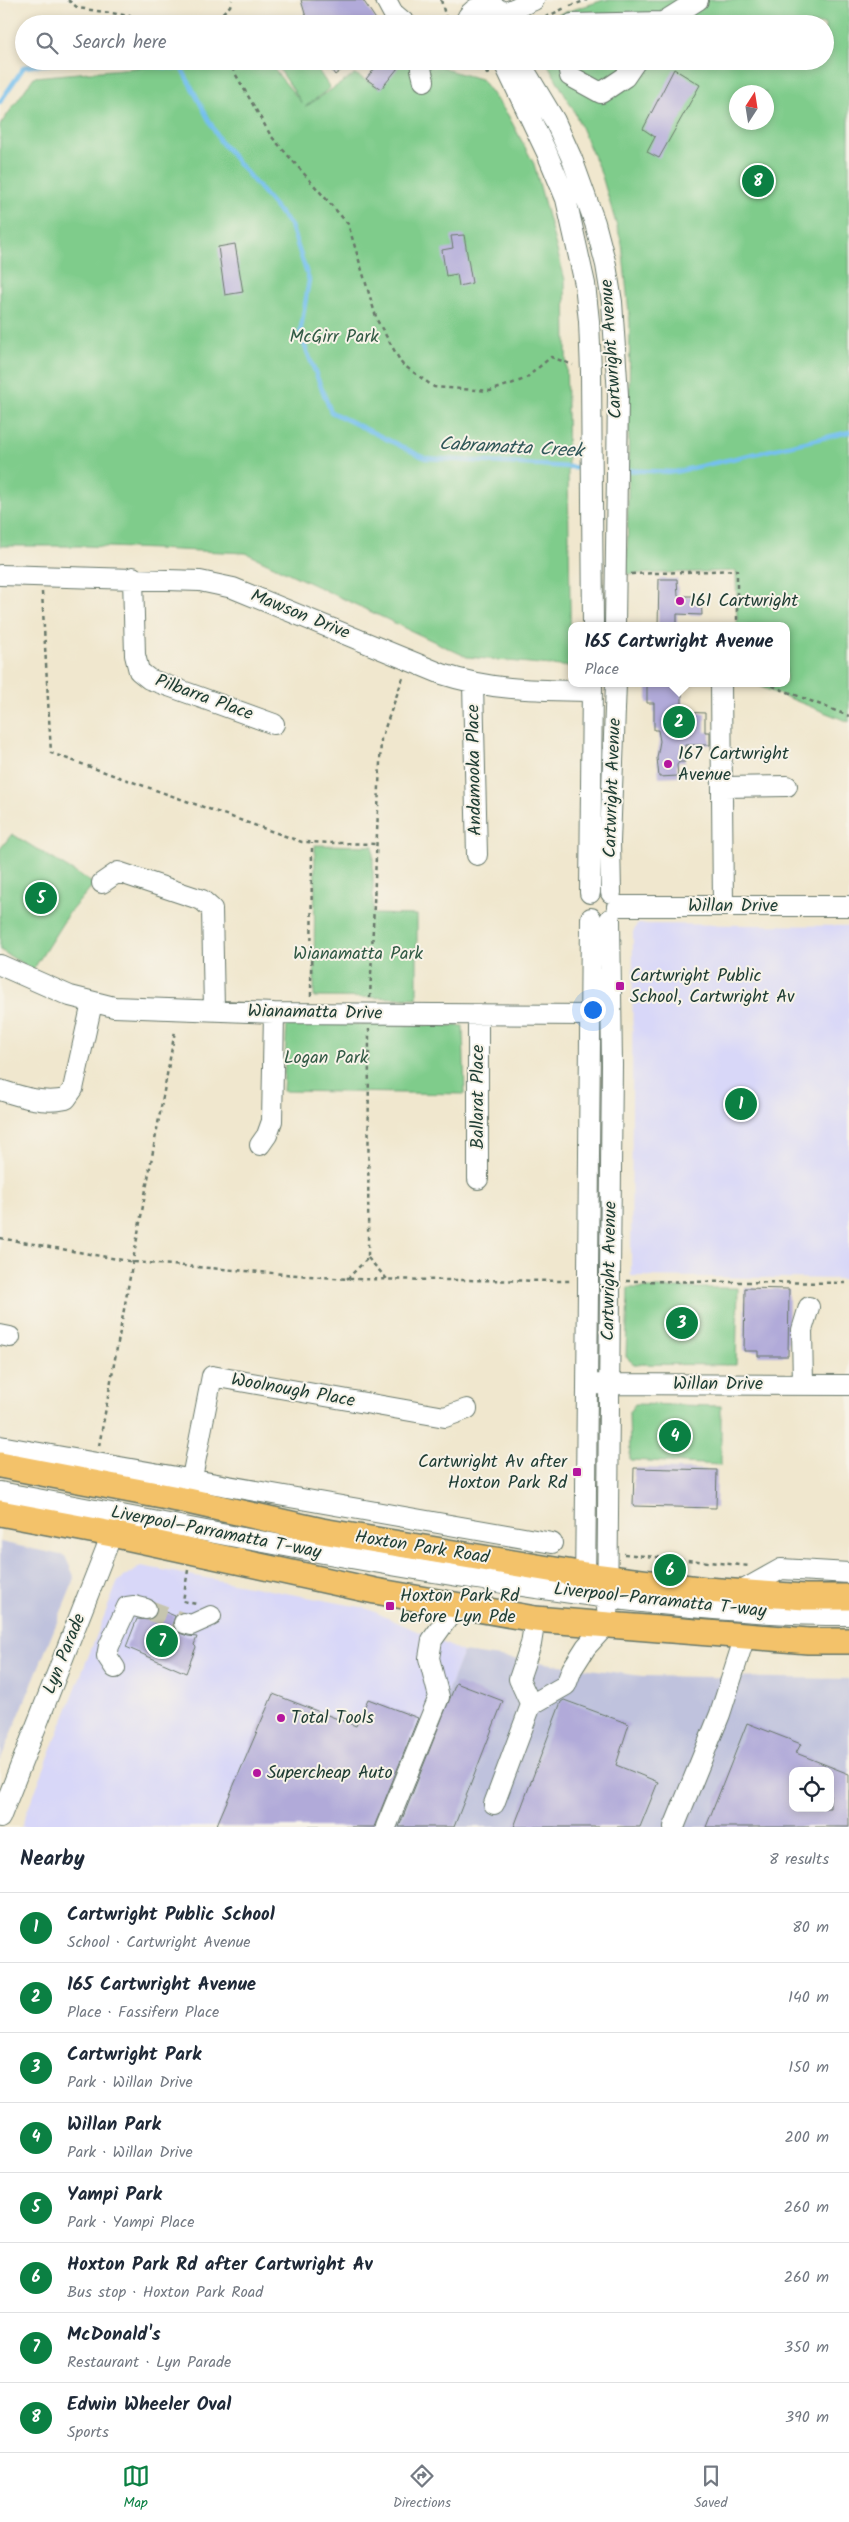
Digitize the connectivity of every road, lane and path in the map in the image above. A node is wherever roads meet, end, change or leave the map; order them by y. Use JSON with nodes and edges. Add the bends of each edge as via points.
{"nodes":[{"id":1,"x":68,"y":0,"type":"edge"},
{"id":2,"x":232,"y":0,"type":"edge"},
{"id":3,"x":386,"y":0,"type":"edge"},
{"id":4,"x":534,"y":0,"type":"edge"},
{"id":5,"x":587,"y":0,"type":"edge"},
{"id":6,"x":698,"y":0,"type":"edge"},
{"id":7,"x":442,"y":1,"type":"edge"},
{"id":8,"x":474,"y":8,"type":"edge"},
{"id":9,"x":124,"y":15,"type":"edge"},
{"id":10,"x":221,"y":15,"type":"edge"},
{"id":11,"x":395,"y":15,"type":"edge"},
{"id":12,"x":446,"y":15,"type":"edge"},
{"id":13,"x":503,"y":15,"type":"edge"},
{"id":14,"x":511,"y":15,"type":"edge"},
{"id":15,"x":548,"y":15,"type":"edge"},
{"id":16,"x":673,"y":15,"type":"edge"},
{"id":17,"x":233,"y":70,"type":"edge"},
{"id":18,"x":483,"y":70,"type":"edge"},
{"id":19,"x":507,"y":70,"type":"edge"},
{"id":20,"x":524,"y":70,"type":"edge"},
{"id":21,"x":569,"y":70,"type":"edge"},
{"id":22,"x":630,"y":70,"type":"edge"},
{"id":23,"x":487,"y":74,"type":"dead end"},
{"id":24,"x":591,"y":372,"type":"junction"},
{"id":25,"x":622,"y":568,"type":"junction"},
{"id":26,"x":0,"y":575,"type":"edge"},
{"id":27,"x":41,"y":576,"type":"junction"},
{"id":28,"x":133,"y":577,"type":"junction"},
{"id":29,"x":593,"y":622,"type":"edge"},
{"id":30,"x":615,"y":622,"type":"edge"},
{"id":31,"x":737,"y":622,"type":"edge"},
{"id":32,"x":410,"y":660,"type":"junction"},
{"id":33,"x":473,"y":684,"type":"junction"},
{"id":34,"x":568,"y":687,"type":"edge"},
{"id":35,"x":595,"y":687,"type":"edge"},
{"id":36,"x":596,"y":687,"type":"edge"},
{"id":37,"x":616,"y":687,"type":"edge"},
{"id":38,"x":721,"y":687,"type":"edge"},
{"id":39,"x":775,"y":687,"type":"edge"},
{"id":40,"x":849,"y":716,"type":"edge"},
{"id":41,"x":616,"y":723,"type":"junction"},
{"id":42,"x":274,"y":724,"type":"dead end"},
{"id":43,"x":786,"y":786,"type":"dead end"},
{"id":44,"x":724,"y":787,"type":"junction"},
{"id":45,"x":312,"y":843,"type":"junction"},
{"id":46,"x":376,"y":844,"type":"junction"},
{"id":47,"x":477,"y":855,"type":"dead end"},
{"id":48,"x":102,"y":883,"type":"dead end"},
{"id":49,"x":723,"y":906,"type":"junction"},
{"id":50,"x":849,"y":906,"type":"edge"},
{"id":51,"x":607,"y":909,"type":"junction"},
{"id":52,"x":0,"y":965,"type":"edge"},
{"id":53,"x":610,"y":974,"type":"junction"},
{"id":54,"x":370,"y":1002,"type":"dead end"},
{"id":55,"x":92,"y":1003,"type":"junction"},
{"id":56,"x":214,"y":1009,"type":"junction"},
{"id":57,"x":274,"y":1013,"type":"junction"},
{"id":58,"x":311,"y":1013,"type":"junction"},
{"id":59,"x":590,"y":1015,"type":"junction"},
{"id":60,"x":478,"y":1016,"type":"junction"},
{"id":61,"x":369,"y":1028,"type":"dead end"},
{"id":62,"x":175,"y":1032,"type":"dead end"},
{"id":63,"x":0,"y":1090,"type":"edge"},
{"id":64,"x":260,"y":1145,"type":"dead end"},
{"id":65,"x":478,"y":1179,"type":"dead end"},
{"id":66,"x":0,"y":1238,"type":"edge"},
{"id":67,"x":368,"y":1258,"type":"junction"},
{"id":68,"x":134,"y":1262,"type":"junction"},
{"id":69,"x":347,"y":1279,"type":"junction"},
{"id":70,"x":387,"y":1279,"type":"junction"},
{"id":71,"x":583,"y":1281,"type":"junction"},
{"id":72,"x":612,"y":1282,"type":"junction"},
{"id":73,"x":849,"y":1284,"type":"edge"},
{"id":74,"x":809,"y":1306,"type":"dead end"},
{"id":75,"x":587,"y":1384,"type":"junction"},
{"id":76,"x":609,"y":1384,"type":"junction"},
{"id":77,"x":803,"y":1384,"type":"junction"},
{"id":78,"x":849,"y":1385,"type":"edge"},
{"id":79,"x":467,"y":1409,"type":"dead end"},
{"id":80,"x":0,"y":1446,"type":"edge"},
{"id":81,"x":98,"y":1450,"type":"dead end"},
{"id":82,"x":0,"y":1464,"type":"edge"},
{"id":83,"x":122,"y":1487,"type":"junction"},
{"id":84,"x":190,"y":1491,"type":"junction"},
{"id":85,"x":0,"y":1492,"type":"edge"},
{"id":86,"x":3,"y":1516,"type":"edge"},
{"id":87,"x":114,"y":1524,"type":"junction"},
{"id":88,"x":552,"y":1543,"type":"dead end"},
{"id":89,"x":620,"y":1553,"type":"dead end"},
{"id":90,"x":189,"y":1564,"type":"dead end"},
{"id":91,"x":753,"y":1566,"type":"dead end"},
{"id":92,"x":849,"y":1573,"type":"edge"},
{"id":93,"x":597,"y":1587,"type":"junction"},
{"id":94,"x":738,"y":1592,"type":"junction"},
{"id":95,"x":849,"y":1597,"type":"edge"},
{"id":96,"x":460,"y":1607,"type":"junction"},
{"id":97,"x":146,"y":1609,"type":"tunnel mouth"},
{"id":98,"x":205,"y":1610,"type":"joint"},
{"id":99,"x":849,"y":1615,"type":"edge"},
{"id":100,"x":535,"y":1619,"type":"junction"},
{"id":101,"x":184,"y":1623,"type":"dead end"},
{"id":102,"x":596,"y":1624,"type":"junction"},
{"id":103,"x":745,"y":1636,"type":"junction"},
{"id":104,"x":849,"y":1641,"type":"edge"},
{"id":105,"x":115,"y":1668,"type":"dead end"},
{"id":106,"x":531,"y":1705,"type":"junction"},
{"id":107,"x":494,"y":1804,"type":"dead end"},
{"id":108,"x":0,"y":1818,"type":"edge"},
{"id":109,"x":386,"y":1827,"type":"edge"},
{"id":110,"x":674,"y":1827,"type":"edge"}],
"edges":[{"from":1,"to":9,"type":"path","via":[[78,8]]},
{"from":2,"to":10,"type":"path"},
{"from":3,"to":11,"type":"street"},
{"from":4,"to":14,"type":"street"},
{"from":5,"to":15,"type":"path"},
{"from":6,"to":16,"type":"street"},
{"from":7,"to":12,"type":"path"},
{"from":8,"to":13,"type":"street","via":[[493,4]]},
{"from":17,"to":24,"type":"path","via":[[271,136],[348,224],[377,320],[402,364],[434,387],[490,391],[525,379],[551,357]]},
{"from":18,"to":23,"type":"path"},
{"from":19,"to":24,"type":"street","name":"Cartwright Avenue","via":[[566,199],[585,284]]},
{"from":20,"to":25,"type":"street","name":"Cartwright Avenue","via":[[555,121],[572,159],[606,265],[612,302],[618,395]]},
{"from":21,"to":22,"type":"street","via":[[570,76],[601,93]]},
{"from":24,"to":29,"type":"street","name":"Cartwright Avenue"},
{"from":25,"to":30,"type":"street","name":"Cartwright Avenue"},
{"from":25,"to":31,"type":"path","via":[[737,570]]},
{"from":26,"to":27,"type":"street","name":"Mawson Drive"},
{"from":27,"to":28,"type":"street","name":"Mawson Drive"},
{"from":27,"to":45,"type":"path","via":[[51,753]]},
{"from":28,"to":32,"type":"street","name":"Mawson Drive","via":[[200,581],[233,588]]},
{"from":28,"to":42,"type":"street","name":"Pilbarra Place","via":[[135,655],[139,671],[149,679]]},
{"from":32,"to":33,"type":"street","name":"Mawson Drive"},
{"from":32,"to":46,"type":"path","via":[[381,739]]},
{"from":33,"to":34,"type":"street","name":"Mawson Drive","via":[[500,688]]},
{"from":33,"to":47,"type":"street","name":"Andamooka Place"},
{"from":35,"to":51,"type":"street","name":"Cartwright Avenue","via":[[590,893],[584,906]]},
{"from":36,"to":41,"type":"street"},
{"from":37,"to":41,"type":"street","name":"Cartwright Avenue"},
{"from":38,"to":44,"type":"street"},
{"from":39,"to":40,"type":"path"},
{"from":41,"to":51,"type":"street","name":"Cartwright Avenue"},
{"from":43,"to":44,"type":"street"},
{"from":44,"to":49,"type":"street"},
{"from":45,"to":46,"type":"path"},
{"from":45,"to":58,"type":"path"},
{"from":46,"to":54,"type":"path"},
{"from":48,"to":56,"type":"street","via":[[118,872],[202,900],[212,909]]},
{"from":49,"to":50,"type":"street","name":"Willan Drive"},
{"from":49,"to":51,"type":"street","name":"Willan Drive"},
{"from":51,"to":53,"type":"street","name":"Cartwright Avenue"},
{"from":51,"to":59,"type":"street","name":"Cartwright Avenue"},
{"from":52,"to":55,"type":"street","name":"Wianamatta Drive","via":[[37,983]]},
{"from":53,"to":59,"type":"street","via":[[604,981],[600,1007]]},
{"from":53,"to":72,"type":"street","name":"Cartwright Avenue"},
{"from":55,"to":56,"type":"street","name":"Wianamatta Drive","via":[[152,1010]]},
{"from":55,"to":63,"type":"street","via":[[73,1089],[66,1099],[52,1102]]},
{"from":56,"to":57,"type":"street","name":"Wianamatta Drive"},
{"from":57,"to":58,"type":"street","name":"Wianamatta Drive"},
{"from":57,"to":64,"type":"street","via":[[272,1121]]},
{"from":58,"to":60,"type":"street","name":"Wianamatta Drive"},
{"from":59,"to":60,"type":"street","name":"Wianamatta Drive"},
{"from":59,"to":71,"type":"street","name":"Cartwright Avenue"},
{"from":60,"to":65,"type":"street","name":"Ballarat Place"},
{"from":61,"to":67,"type":"path"},
{"from":62,"to":68,"type":"path"},
{"from":66,"to":68,"type":"path"},
{"from":67,"to":69,"type":"path"},
{"from":67,"to":70,"type":"path"},
{"from":68,"to":69,"type":"path"},
{"from":68,"to":81,"type":"path"},
{"from":69,"to":70,"type":"path"},
{"from":70,"to":71,"type":"path"},
{"from":71,"to":75,"type":"street","name":"Cartwright Avenue"},
{"from":72,"to":73,"type":"path"},
{"from":72,"to":76,"type":"street","name":"Cartwright Avenue"},
{"from":74,"to":77,"type":"street","via":[[802,1330]]},
{"from":75,"to":76,"type":"street","name":"Willan Drive"},
{"from":75,"to":93,"type":"street","name":"Cartwright Avenue"},
{"from":76,"to":77,"type":"street","name":"Willan Drive"},
{"from":76,"to":93,"type":"street","name":"Cartwright Avenue"},
{"from":77,"to":78,"type":"street","name":"Willan Drive"},
{"from":79,"to":84,"type":"street","name":"Woolnough Place","via":[[445,1418],[212,1376]]},
{"from":80,"to":84,"type":"street"},
{"from":82,"to":83,"type":"main road","name":"Hoxton Park Road"},
{"from":83,"to":84,"type":"main road","name":"Hoxton Park Road"},
{"from":83,"to":87,"type":"street","name":"Lyn Parade"},
{"from":84,"to":88,"type":"street"},
{"from":84,"to":93,"type":"main road","name":"Hoxton Park Road","via":[[322,1531]]},
{"from":85,"to":87,"type":"street","name":"Liverpool–Parramatta T-way"},
{"from":86,"to":87,"type":"main road"},
{"from":87,"to":93,"type":"street","name":"Liverpool–Parramatta T-way","via":[[404,1568]]},
{"from":87,"to":96,"type":"main road","via":[[375,1591]]},
{"from":87,"to":108,"type":"street","name":"Lyn Parade"},
{"from":89,"to":91,"type":"path"},
{"from":90,"to":98,"type":"path","via":[[183,1601]]},
{"from":92,"to":94,"type":"street","via":[[781,1568]]},
{"from":93,"to":94,"type":"main road","name":"Hoxton Park Road"},
{"from":93,"to":99,"type":"street","name":"Liverpool–Parramatta T-way","via":[[800,1615]]},
{"from":93,"to":102,"type":"street","name":"Cartwright Avenue"},
{"from":94,"to":95,"type":"main road","name":"Hoxton Park Road"},
{"from":96,"to":100,"type":"main road"},
{"from":96,"to":109,"type":"street","via":[[432,1640],[429,1658],[440,1696]]},
{"from":97,"to":105,"type":"street","via":[[127,1607],[107,1656]]},
{"from":98,"to":101,"type":"street","via":[[191,1625]]},
{"from":100,"to":102,"type":"main road"},
{"from":100,"to":106,"type":"street","via":[[531,1644],[519,1678]]},
{"from":102,"to":103,"type":"main road"},
{"from":102,"to":106,"type":"street","via":[[566,1685]]},
{"from":103,"to":104,"type":"main road"},
{"from":103,"to":110,"type":"street","via":[[720,1714]]},
{"from":106,"to":107,"type":"street"}]}
